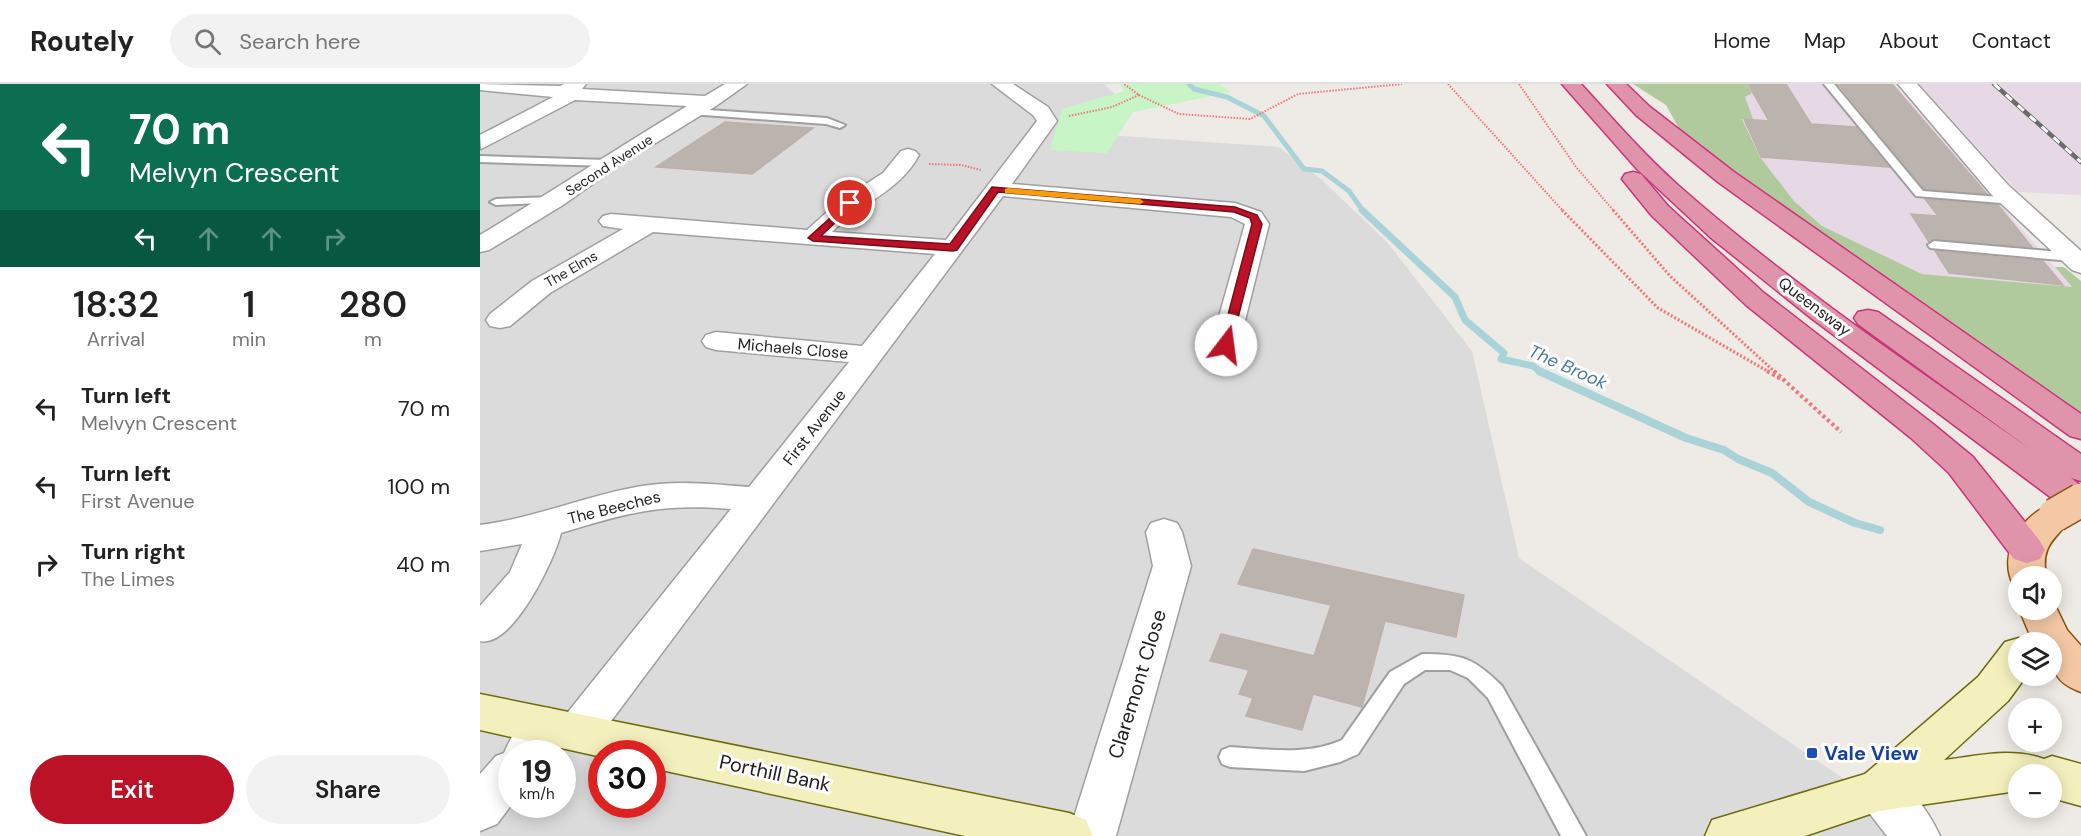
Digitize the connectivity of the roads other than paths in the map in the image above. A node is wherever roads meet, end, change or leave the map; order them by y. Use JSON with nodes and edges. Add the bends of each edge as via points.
{"nodes":[{"id":1,"x":738,"y":84,"type":"edge"},
{"id":2,"x":1001,"y":84,"type":"edge"},
{"id":3,"x":1566,"y":84,"type":"edge"},
{"id":4,"x":1571,"y":84,"type":"edge"},
{"id":5,"x":1598,"y":84,"type":"edge"},
{"id":6,"x":1616,"y":84,"type":"edge"},
{"id":7,"x":1828,"y":84,"type":"edge"},
{"id":8,"x":1907,"y":84,"type":"edge"},
{"id":9,"x":480,"y":85,"type":"edge"},
{"id":10,"x":571,"y":90,"type":"edge"},
{"id":11,"x":701,"y":107,"type":"junction"},
{"id":12,"x":840,"y":125,"type":"dead end"},
{"id":13,"x":481,"y":143,"type":"edge"},
{"id":14,"x":480,"y":159,"type":"edge"},
{"id":15,"x":906,"y":159,"type":"road end"},
{"id":16,"x":607,"y":163,"type":"junction"},
{"id":17,"x":1001,"y":183,"type":"junction"},
{"id":18,"x":555,"y":200,"type":"junction"},
{"id":19,"x":2013,"y":201,"type":"junction"},
{"id":20,"x":496,"y":202,"type":"dead end"},
{"id":21,"x":611,"y":221,"type":"dead end"},
{"id":22,"x":647,"y":225,"type":"junction"},
{"id":23,"x":813,"y":238,"type":"junction"},
{"id":24,"x":480,"y":245,"type":"edge"},
{"id":25,"x":1934,"y":245,"type":"dead end"},
{"id":26,"x":953,"y":248,"type":"junction"},
{"id":27,"x":2078,"y":260,"type":"edge"},
{"id":28,"x":500,"y":320,"type":"dead end"},
{"id":29,"x":716,"y":341,"type":"dead end"},
{"id":30,"x":1226,"y":345,"type":"dead end"},
{"id":31,"x":870,"y":355,"type":"junction"},
{"id":32,"x":2081,"y":429,"type":"edge"},
{"id":33,"x":2081,"y":470,"type":"edge"},
{"id":34,"x":757,"y":499,"type":"junction"},
{"id":35,"x":2072,"y":506,"type":"edge"},
{"id":36,"x":544,"y":526,"type":"junction"},
{"id":37,"x":1164,"y":532,"type":"dead end"},
{"id":38,"x":480,"y":538,"type":"edge"},
{"id":39,"x":2014,"y":566,"type":"edge"},
{"id":40,"x":2034,"y":566,"type":"edge"},
{"id":41,"x":2042,"y":620,"type":"edge"},
{"id":42,"x":484,"y":627,"type":"dead end"},
{"id":43,"x":2008,"y":670,"type":"edge"},
{"id":44,"x":2081,"y":675,"type":"edge"},
{"id":45,"x":480,"y":712,"type":"edge"},
{"id":46,"x":551,"y":737,"type":"edge"},
{"id":47,"x":1230,"y":757,"type":"dead end"},
{"id":48,"x":2008,"y":772,"type":"edge"},
{"id":49,"x":2062,"y":780,"type":"edge"},
{"id":50,"x":2081,"y":785,"type":"edge"},
{"id":51,"x":498,"y":788,"type":"edge"},
{"id":52,"x":1879,"y":790,"type":"junction"},
{"id":53,"x":480,"y":809,"type":"edge"},
{"id":54,"x":1069,"y":836,"type":"edge"},
{"id":55,"x":1092,"y":836,"type":"edge"},
{"id":56,"x":1574,"y":836,"type":"edge"},
{"id":57,"x":1729,"y":836,"type":"edge"},
{"id":58,"x":1916,"y":836,"type":"edge"}],
"edges":[{"from":1,"to":11,"type":"street","name":"Second Avenue"},
{"from":2,"to":17,"type":"street","name":"First Avenue","via":[[1041,111],[1047,121]]},
{"from":3,"to":39,"type":"highway","via":[[1598,138],[1660,211],[1755,299],[1961,465]]},
{"from":4,"to":35,"type":"highway","name":"Queensway","via":[[1669,188],[1735,245]]},
{"from":5,"to":33,"type":"highway","name":"Queensway","via":[[1666,156],[1755,233]]},
{"from":6,"to":32,"type":"highway","via":[[1643,111],[1726,177]]},
{"from":7,"to":19,"type":"lane","via":[[1920,194]]},
{"from":8,"to":19,"type":"street"},
{"from":9,"to":10,"type":"street"},
{"from":10,"to":11,"type":"street"},
{"from":10,"to":13,"type":"street"},
{"from":11,"to":12,"type":"lane"},
{"from":11,"to":16,"type":"street","name":"Second Avenue"},
{"from":14,"to":16,"type":"lane"},
{"from":15,"to":23,"type":"street","via":[[889,181],[850,203]]},
{"from":16,"to":18,"type":"street","name":"Second Avenue"},
{"from":17,"to":26,"type":"street","name":"First Avenue"},
{"from":17,"to":30,"type":"street","via":[[1235,210],[1253,217],[1257,224]]},
{"from":18,"to":20,"type":"lane"},
{"from":18,"to":24,"type":"street","name":"Second Avenue"},
{"from":19,"to":27,"type":"street"},
{"from":21,"to":22,"type":"street"},
{"from":22,"to":23,"type":"street"},
{"from":22,"to":28,"type":"street","name":"The Elms","via":[[540,287]]},
{"from":23,"to":26,"type":"street"},
{"from":25,"to":27,"type":"lane"},
{"from":26,"to":31,"type":"street","name":"First Avenue"},
{"from":29,"to":31,"type":"street","name":"Michaels Close"},
{"from":31,"to":34,"type":"street","name":"First Avenue"},
{"from":34,"to":36,"type":"street","name":"The Beeches","via":[[669,494],[602,507]]},
{"from":34,"to":46,"type":"street","name":"First Avenue"},
{"from":35,"to":40,"type":"main road","via":[[2038,530]]},
{"from":36,"to":38,"type":"street","name":"The Beeches"},
{"from":36,"to":42,"type":"street","via":[[534,566],[517,592]]},
{"from":37,"to":55,"type":"street","name":"Claremont Close","via":[[1172,566]]},
{"from":41,"to":44,"type":"main road","via":[[2052,640]]},
{"from":43,"to":52,"type":"main road","via":[[1986,696]]},
{"from":45,"to":46,"type":"main road","name":"Porthill Bank"},
{"from":46,"to":54,"type":"main road","name":"Porthill Bank"},
{"from":47,"to":56,"type":"lane","via":[[1304,762],[1350,747],[1397,678],[1422,662],[1452,662],[1475,672],[1495,692]]},
{"from":48,"to":52,"type":"main road"},
{"from":49,"to":50,"type":"main road"},
{"from":51,"to":53,"type":"street"},
{"from":52,"to":57,"type":"main road"},
{"from":52,"to":58,"type":"street"}]}
